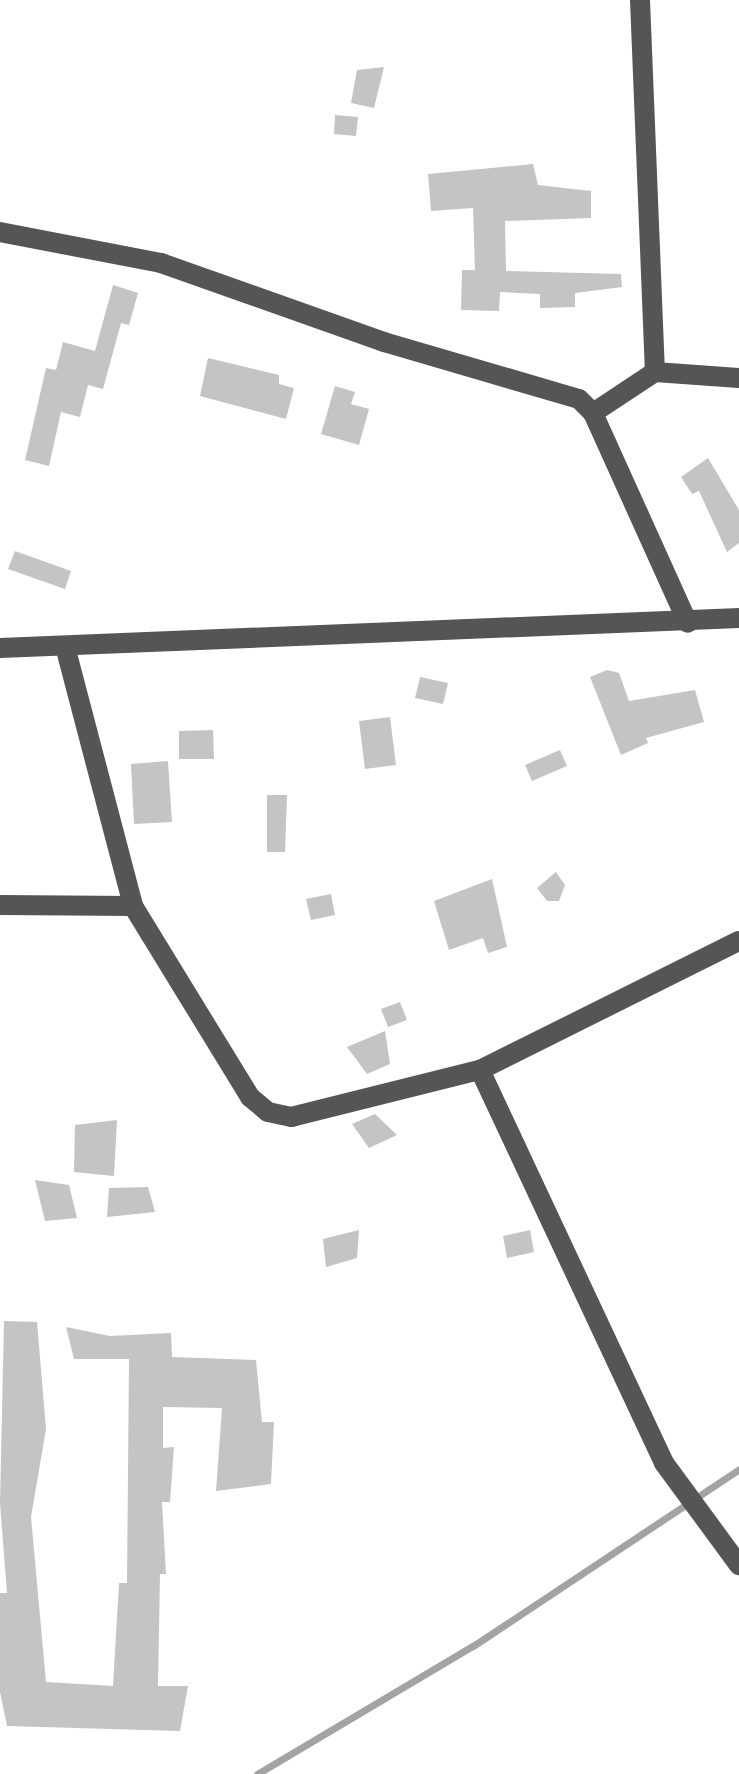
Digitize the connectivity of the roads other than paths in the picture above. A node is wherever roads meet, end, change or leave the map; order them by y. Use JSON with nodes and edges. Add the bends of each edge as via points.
{"nodes":[{"id":1,"x":640,"y":0,"type":"edge"},
{"id":2,"x":0,"y":232,"type":"edge"},
{"id":3,"x":655,"y":372,"type":"junction"},
{"id":4,"x":739,"y":378,"type":"edge"},
{"id":5,"x":593,"y":413,"type":"junction"},
{"id":6,"x":739,"y":618,"type":"edge"},
{"id":7,"x":688,"y":623,"type":"junction"},
{"id":8,"x":0,"y":648,"type":"edge"},
{"id":9,"x":66,"y":650,"type":"junction"},
{"id":10,"x":0,"y":905,"type":"edge"},
{"id":11,"x":133,"y":906,"type":"junction"},
{"id":12,"x":739,"y":941,"type":"edge"},
{"id":13,"x":480,"y":1070,"type":"junction"},
{"id":14,"x":739,"y":1565,"type":"edge"}],
"edges":[{"from":1,"to":3,"type":"street"},
{"from":2,"to":5,"type":"street","via":[[161,263],[384,342],[560,391]]},
{"from":3,"to":4,"type":"street"},
{"from":3,"to":5,"type":"street"},
{"from":5,"to":7,"type":"street"},
{"from":6,"to":7,"type":"street"},
{"from":7,"to":9,"type":"street"},
{"from":8,"to":9,"type":"street"},
{"from":9,"to":11,"type":"street"},
{"from":10,"to":11,"type":"street"},
{"from":11,"to":13,"type":"street","via":[[256,1106],[291,1117]]},
{"from":12,"to":13,"type":"street"},
{"from":13,"to":14,"type":"street","via":[[664,1463]]}]}
